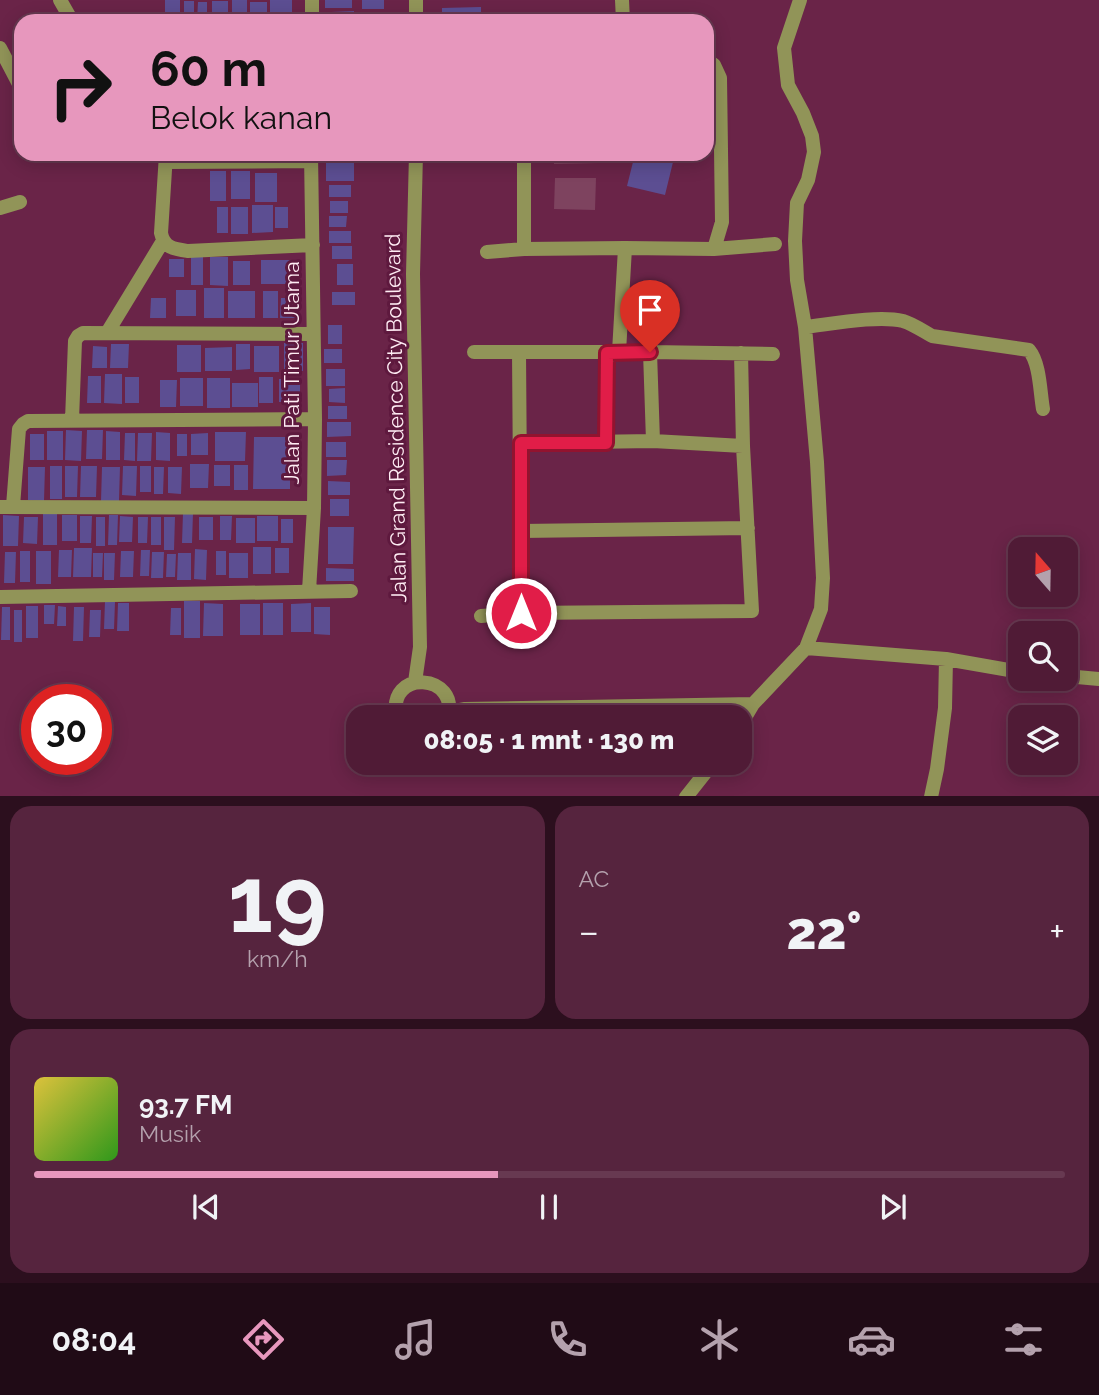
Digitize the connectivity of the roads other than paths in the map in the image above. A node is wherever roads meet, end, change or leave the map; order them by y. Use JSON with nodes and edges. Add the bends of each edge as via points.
{"nodes":[{"id":1,"x":800,"y":0,"type":"edge"},
{"id":2,"x":0,"y":48,"type":"edge"},
{"id":3,"x":714,"y":65,"type":"edge"},
{"id":4,"x":14,"y":75,"type":"edge"},
{"id":5,"x":166,"y":161,"type":"edge"},
{"id":6,"x":310,"y":161,"type":"edge"},
{"id":7,"x":416,"y":161,"type":"edge"},
{"id":8,"x":524,"y":161,"type":"edge"},
{"id":9,"x":20,"y":202,"type":"dead end"},
{"id":10,"x":0,"y":208,"type":"edge"},
{"id":11,"x":163,"y":241,"type":"junction"},
{"id":12,"x":775,"y":244,"type":"dead end"},
{"id":13,"x":313,"y":245,"type":"junction"},
{"id":14,"x":625,"y":248,"type":"junction"},
{"id":15,"x":524,"y":249,"type":"junction"},
{"id":16,"x":714,"y":249,"type":"junction"},
{"id":17,"x":487,"y":252,"type":"dead end"},
{"id":18,"x":805,"y":327,"type":"junction"},
{"id":19,"x":107,"y":333,"type":"junction"},
{"id":20,"x":312,"y":334,"type":"junction"},
{"id":21,"x":474,"y":352,"type":"dead end"},
{"id":22,"x":519,"y":352,"type":"junction"},
{"id":23,"x":650,"y":352,"type":"junction"},
{"id":24,"x":613,"y":353,"type":"junction"},
{"id":25,"x":741,"y":353,"type":"junction"},
{"id":26,"x":773,"y":354,"type":"dead end"},
{"id":27,"x":1043,"y":409,"type":"dead end"},
{"id":28,"x":315,"y":419,"type":"junction"},
{"id":29,"x":72,"y":420,"type":"junction"},
{"id":30,"x":653,"y":441,"type":"junction"},
{"id":31,"x":521,"y":443,"type":"junction"},
{"id":32,"x":606,"y":443,"type":"junction"},
{"id":33,"x":743,"y":446,"type":"junction"},
{"id":34,"x":7,"y":507,"type":"edge"},
{"id":35,"x":314,"y":508,"type":"junction"},
{"id":36,"x":748,"y":528,"type":"junction"},
{"id":37,"x":521,"y":531,"type":"junction"},
{"id":38,"x":309,"y":591,"type":"junction"},
{"id":39,"x":351,"y":591,"type":"dead end"},
{"id":40,"x":0,"y":597,"type":"edge"},
{"id":41,"x":521,"y":613,"type":"junction"},
{"id":42,"x":481,"y":616,"type":"dead end"},
{"id":43,"x":806,"y":648,"type":"junction"},
{"id":44,"x":946,"y":659,"type":"junction"},
{"id":45,"x":1008,"y":670,"type":"edge"},
{"id":46,"x":1078,"y":677,"type":"edge"},
{"id":47,"x":1099,"y":679,"type":"edge"},
{"id":48,"x":415,"y":682,"type":"junction"},
{"id":49,"x":753,"y":704,"type":"joint"},
{"id":50,"x":395,"y":705,"type":"edge"},
{"id":51,"x":448,"y":705,"type":"edge"},
{"id":52,"x":695,"y":705,"type":"edge"},
{"id":53,"x":703,"y":775,"type":"edge"},
{"id":54,"x":686,"y":796,"type":"edge"},
{"id":55,"x":931,"y":796,"type":"edge"}],
"edges":[{"from":1,"to":18,"type":"street","via":[[785,48],[788,85],[812,136],[814,152],[797,203],[795,241]]},
{"from":2,"to":4,"type":"street"},
{"from":3,"to":16,"type":"street","via":[[720,78],[722,222]]},
{"from":5,"to":11,"type":"street"},
{"from":6,"to":13,"type":"street","name":"Jalan Pati Timur Utama"},
{"from":7,"to":48,"type":"street","name":"Jalan Grand Residence City Boulevard","via":[[413,274],[420,648]]},
{"from":8,"to":15,"type":"street"},
{"from":9,"to":10,"type":"street"},
{"from":11,"to":13,"type":"street","via":[[188,251]]},
{"from":11,"to":19,"type":"street"},
{"from":12,"to":16,"type":"street"},
{"from":13,"to":20,"type":"street","name":"Jalan Pati Timur Utama"},
{"from":14,"to":15,"type":"street"},
{"from":14,"to":16,"type":"street"},
{"from":14,"to":24,"type":"street"},
{"from":15,"to":17,"type":"street"},
{"from":18,"to":27,"type":"street","via":[[903,321],[932,336],[1029,350],[1036,364]]},
{"from":18,"to":43,"type":"street","via":[[823,578],[821,609]]},
{"from":19,"to":20,"type":"street"},
{"from":19,"to":29,"type":"street","via":[[83,333],[75,341]]},
{"from":20,"to":28,"type":"street","name":"Jalan Pati Timur Utama"},
{"from":21,"to":22,"type":"street"},
{"from":22,"to":24,"type":"street"},
{"from":22,"to":31,"type":"street"},
{"from":23,"to":24,"type":"street"},
{"from":23,"to":25,"type":"street"},
{"from":23,"to":30,"type":"street"},
{"from":24,"to":32,"type":"street"},
{"from":25,"to":26,"type":"street"},
{"from":25,"to":33,"type":"street"},
{"from":28,"to":29,"type":"street"},
{"from":28,"to":35,"type":"street","name":"Jalan Pati Timur Utama"},
{"from":29,"to":34,"type":"street","via":[[28,421],[19,429]]},
{"from":30,"to":32,"type":"street"},
{"from":30,"to":33,"type":"street"},
{"from":31,"to":32,"type":"street"},
{"from":31,"to":37,"type":"street"},
{"from":33,"to":36,"type":"street"},
{"from":34,"to":35,"type":"street"},
{"from":35,"to":38,"type":"street","name":"Jalan Pati Timur Utama"},
{"from":36,"to":37,"type":"street"},
{"from":36,"to":41,"type":"street","via":[[752,611]]},
{"from":37,"to":41,"type":"street"},
{"from":38,"to":39,"type":"street"},
{"from":38,"to":40,"type":"street"},
{"from":41,"to":42,"type":"street"},
{"from":43,"to":44,"type":"street"},
{"from":43,"to":49,"type":"street"},
{"from":44,"to":45,"type":"street"},
{"from":44,"to":55,"type":"street","via":[[945,708]]},
{"from":46,"to":47,"type":"street"},
{"from":48,"to":50,"type":"street","name":"Jalan Grand Residence City Boulevard","via":[[398,695]]},
{"from":48,"to":51,"type":"street","via":[[436,685]]},
{"from":49,"to":52,"type":"street"},
{"from":53,"to":54,"type":"street"}]}
